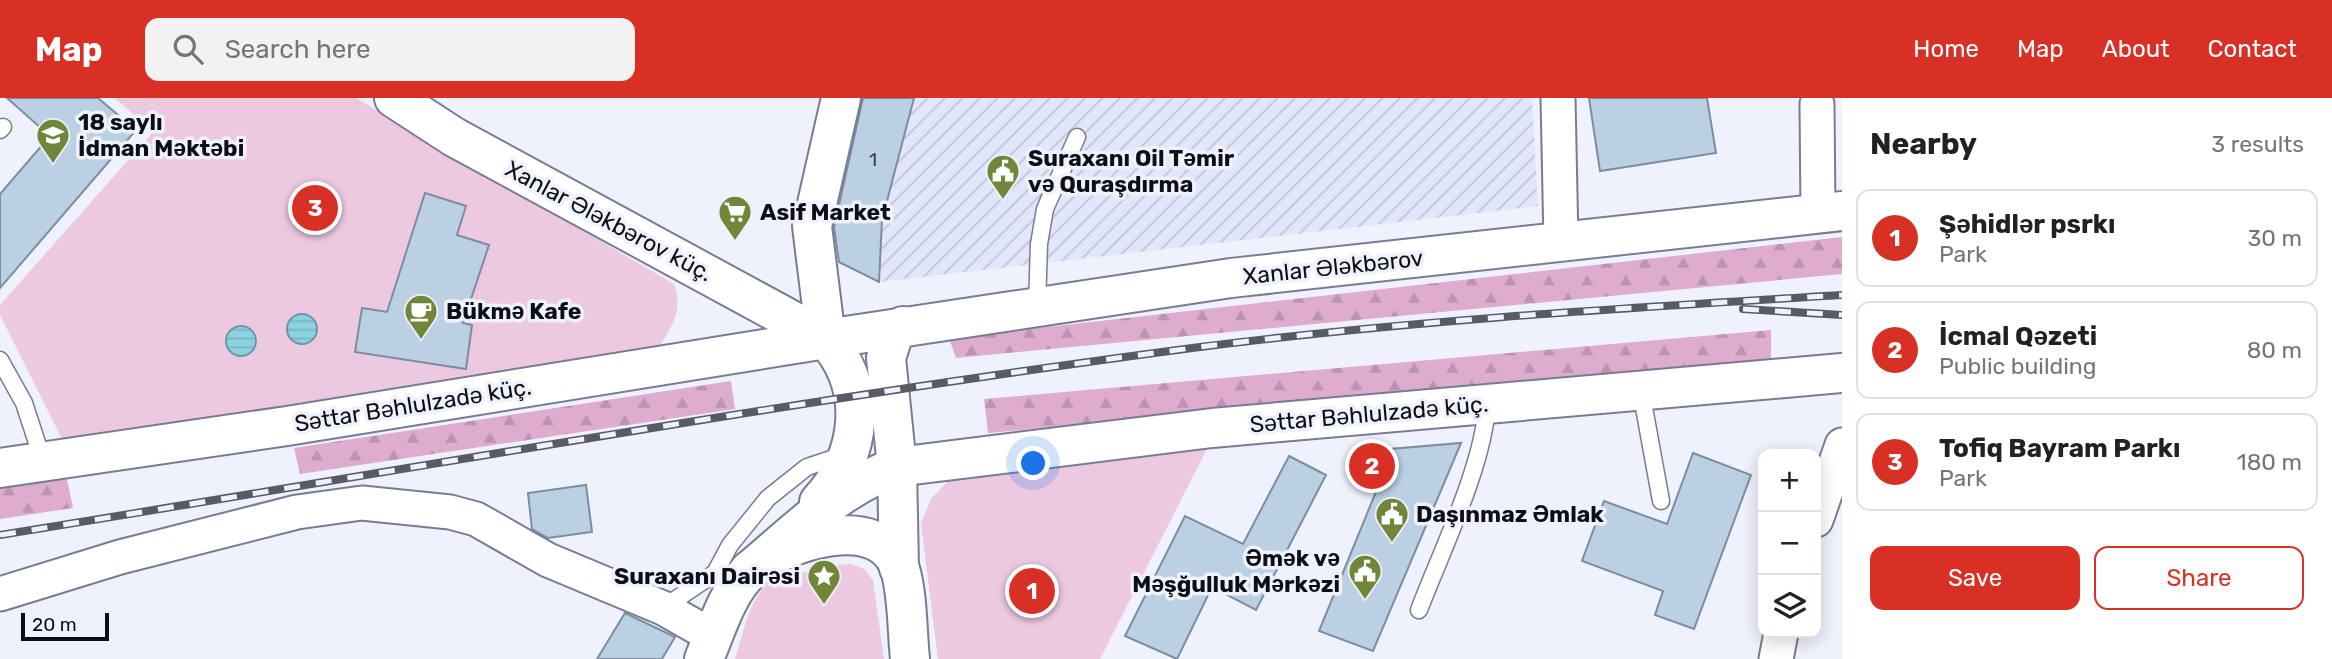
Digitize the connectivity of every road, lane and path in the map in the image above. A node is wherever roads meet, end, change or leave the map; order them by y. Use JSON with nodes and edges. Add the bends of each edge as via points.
{"nodes":[{"id":1,"x":394,"y":98,"type":"edge"},
{"id":2,"x":841,"y":98,"type":"edge"},
{"id":3,"x":1558,"y":98,"type":"edge"},
{"id":4,"x":1817,"y":104,"type":"dead end"},
{"id":5,"x":1077,"y":137,"type":"dead end"},
{"id":6,"x":1830,"y":213,"type":"edge"},
{"id":7,"x":1560,"y":242,"type":"junction"},
{"id":8,"x":1037,"y":306,"type":"junction"},
{"id":9,"x":903,"y":326,"type":"junction"},
{"id":10,"x":826,"y":339,"type":"junction"},
{"id":11,"x":0,"y":360,"type":"edge"},
{"id":12,"x":1842,"y":373,"type":"edge"},
{"id":13,"x":1641,"y":391,"type":"junction"},
{"id":14,"x":1486,"y":404,"type":"junction"},
{"id":15,"x":1842,"y":445,"type":"edge"},
{"id":16,"x":852,"y":452,"type":"junction"},
{"id":17,"x":43,"y":461,"type":"junction"},
{"id":18,"x":897,"y":467,"type":"junction"},
{"id":19,"x":0,"y":468,"type":"edge"},
{"id":20,"x":1661,"y":501,"type":"dead end"},
{"id":21,"x":1819,"y":512,"type":"edge"},
{"id":22,"x":899,"y":568,"type":"junction"},
{"id":23,"x":749,"y":571,"type":"junction"},
{"id":24,"x":0,"y":594,"type":"edge"},
{"id":25,"x":663,"y":608,"type":"junction"},
{"id":26,"x":1419,"y":610,"type":"dead end"},
{"id":27,"x":1780,"y":638,"type":"edge"},
{"id":28,"x":709,"y":648,"type":"edge"},
{"id":29,"x":910,"y":659,"type":"edge"},
{"id":30,"x":1776,"y":659,"type":"edge"}],
"edges":[{"from":1,"to":10,"type":"main road","name":"Xanlar Ələkbərov küç.","via":[[454,137]]},
{"from":2,"to":10,"type":"main road","via":[[811,226]]},
{"from":3,"to":7,"type":"street"},
{"from":4,"to":6,"type":"street"},
{"from":5,"to":8,"type":"lane","via":[[1045,209]]},
{"from":6,"to":7,"type":"main road","name":"Xanlar Ələkbərov"},
{"from":7,"to":8,"type":"main road","name":"Xanlar Ələkbərov","via":[[1231,278]]},
{"from":8,"to":9,"type":"main road","name":"Xanlar Ələkbərov"},
{"from":9,"to":10,"type":"main road","name":"Xanlar Ələkbərov"},
{"from":9,"to":18,"type":"main road","via":[[893,336],[886,358]]},
{"from":10,"to":16,"type":"main road","via":[[844,360],[850,377]]},
{"from":10,"to":17,"type":"main road","name":"Səttar Bəhlulzadə küç."},
{"from":11,"to":17,"type":"lane","via":[[24,402]]},
{"from":12,"to":13,"type":"main road","name":"Səttar Bəhlulzadə küç."},
{"from":13,"to":14,"type":"main road","name":"Səttar Bəhlulzadə küç."},
{"from":13,"to":20,"type":"lane"},
{"from":14,"to":18,"type":"main road","name":"Səttar Bəhlulzadə küç.","via":[[1212,428]]},
{"from":14,"to":26,"type":"lane","via":[[1478,454]]},
{"from":15,"to":21,"type":"street"},
{"from":16,"to":23,"type":"main road","via":[[827,494]]},
{"from":16,"to":25,"type":"lane","via":[[807,467],[768,498],[730,545],[715,573]]},
{"from":17,"to":19,"type":"main road","name":"Səttar Bəhlulzadə küç."},
{"from":18,"to":22,"type":"main road"},
{"from":18,"to":23,"type":"main road","name":"Səttar Bəhlulzadə küç.","via":[[845,493]]},
{"from":22,"to":23,"type":"main road","via":[[879,544],[851,535],[800,543]]},
{"from":22,"to":29,"type":"main road"},
{"from":23,"to":28,"type":"main road"},
{"from":24,"to":25,"type":"street","via":[[271,518],[362,503],[476,519],[548,560]]},
{"from":25,"to":28,"type":"street"},
{"from":27,"to":30,"type":"street"}]}
